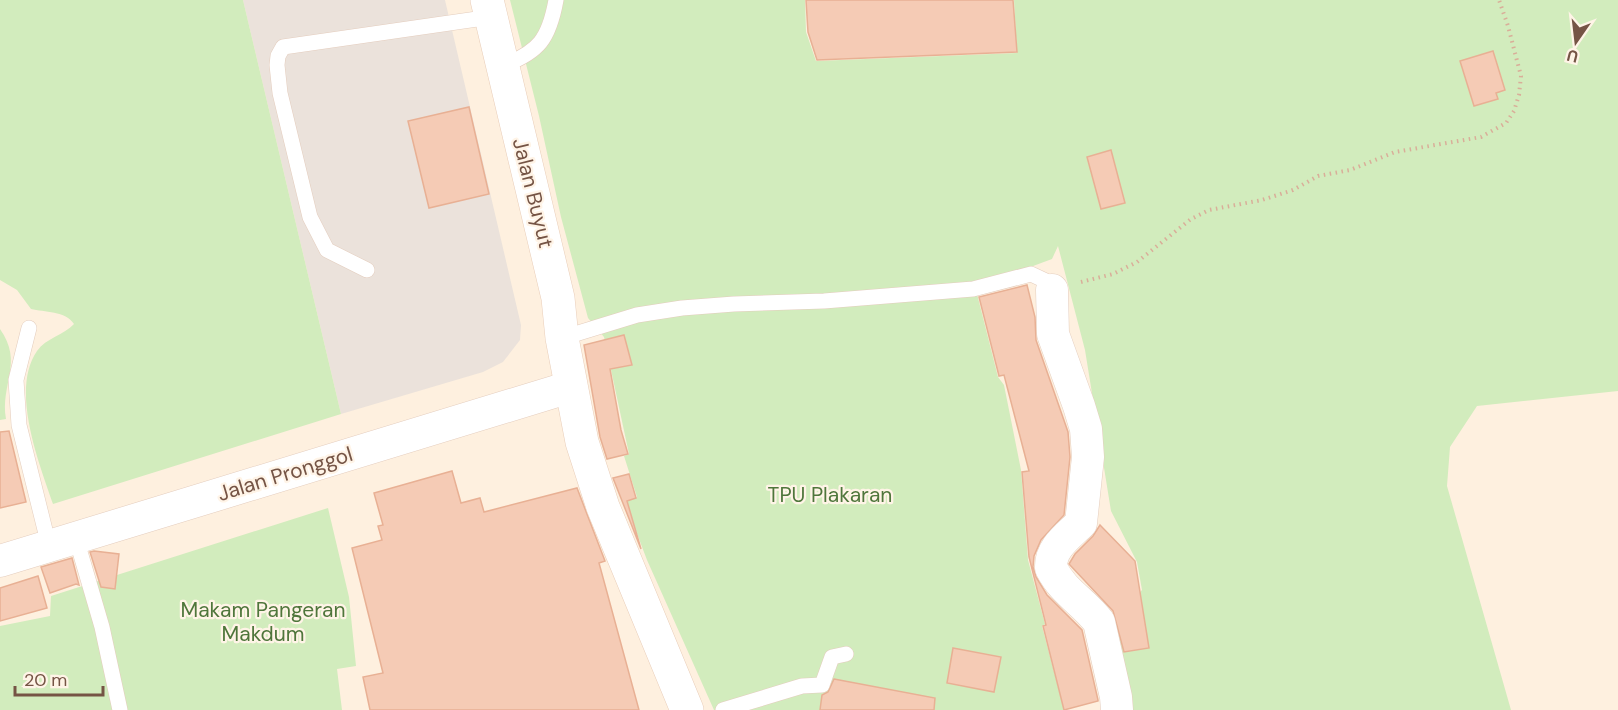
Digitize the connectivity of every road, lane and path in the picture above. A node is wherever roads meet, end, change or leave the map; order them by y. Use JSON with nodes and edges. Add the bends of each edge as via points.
{"nodes":[{"id":1,"x":556,"y":0,"type":"edge"},
{"id":2,"x":1499,"y":0,"type":"edge"},
{"id":3,"x":489,"y":8,"type":"edge"},
{"id":4,"x":502,"y":66,"type":"junction"},
{"id":5,"x":367,"y":270,"type":"dead end"},
{"id":6,"x":1052,"y":290,"type":"junction"},
{"id":7,"x":28,"y":328,"type":"dead end"},
{"id":8,"x":562,"y":338,"type":"junction"},
{"id":9,"x":570,"y":387,"type":"junction"},
{"id":10,"x":62,"y":542,"type":"junction"},
{"id":11,"x":0,"y":561,"type":"edge"},
{"id":12,"x":846,"y":654,"type":"dead end"},
{"id":13,"x":120,"y":710,"type":"edge"},
{"id":14,"x":687,"y":710,"type":"edge"},
{"id":15,"x":723,"y":710,"type":"edge"},
{"id":16,"x":1117,"y":710,"type":"edge"}],
"edges":[{"from":1,"to":4,"type":"lane","via":[[541,43],[525,58]]},
{"from":2,"to":6,"type":"path","via":[[1521,76],[1514,111],[1506,123],[1481,137],[1395,152],[1350,170],[1318,176],[1262,200],[1209,210],[1191,219],[1137,262],[1113,274]]},
{"from":3,"to":4,"type":"street","name":"Jalan Buyut"},
{"from":3,"to":5,"type":"lane","via":[[283,47],[278,56],[280,93],[310,217],[327,250]]},
{"from":4,"to":8,"type":"street","name":"Jalan Buyut","via":[[558,298]]},
{"from":6,"to":8,"type":"lane","via":[[1048,282],[1031,274],[973,289],[682,308],[637,315]]},
{"from":6,"to":16,"type":"street","via":[[1053,334],[1086,429],[1088,457],[1081,523],[1060,543],[1051,568],[1064,589],[1099,622]]},
{"from":7,"to":10,"type":"lane","via":[[16,380],[19,425]]},
{"from":8,"to":9,"type":"street","name":"Jalan Buyut"},
{"from":9,"to":10,"type":"street","name":"Jalan Pronggol"},
{"from":9,"to":14,"type":"street","name":"Jalan Buyut","via":[[582,442],[603,507]]},
{"from":10,"to":11,"type":"street","name":"Jalan Pronggol"},
{"from":10,"to":13,"type":"lane","via":[[102,627]]},
{"from":12,"to":15,"type":"lane","via":[[832,657],[822,685],[802,686]]}]}
